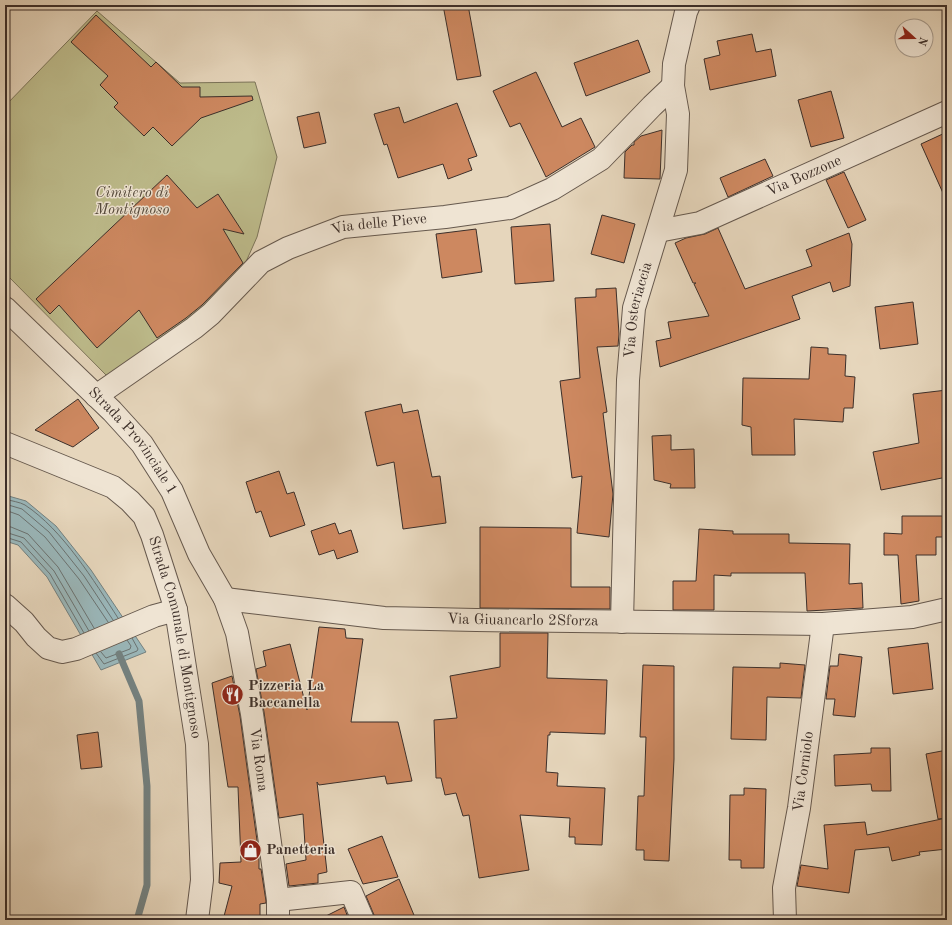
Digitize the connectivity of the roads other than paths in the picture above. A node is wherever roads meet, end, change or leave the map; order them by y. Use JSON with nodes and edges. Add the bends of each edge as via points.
{"nodes":[{"id":1,"x":689,"y":5,"type":"edge"},
{"id":2,"x":673,"y":86,"type":"junction"},
{"id":3,"x":947,"y":112,"type":"edge"},
{"id":4,"x":658,"y":231,"type":"junction"},
{"id":5,"x":7,"y":313,"type":"edge"},
{"id":6,"x":96,"y":396,"type":"junction"},
{"id":7,"x":5,"y":443,"type":"edge"},
{"id":8,"x":225,"y":599,"type":"junction"},
{"id":9,"x":5,"y":605,"type":"edge"},
{"id":10,"x":947,"y":609,"type":"edge"},
{"id":11,"x":176,"y":610,"type":"junction"},
{"id":12,"x":622,"y":622,"type":"junction"},
{"id":13,"x":823,"y":624,"type":"junction"},
{"id":14,"x":280,"y":913,"type":"edge"},
{"id":15,"x":197,"y":920,"type":"edge"},
{"id":16,"x":363,"y":920,"type":"edge"},
{"id":17,"x":785,"y":920,"type":"edge"}],
"edges":[{"from":1,"to":2,"type":"street","name":"Via Osteriaccia","via":[[674,64]]},
{"from":2,"to":4,"type":"street","name":"Via Osteriaccia","via":[[678,114],[676,170]]},
{"from":2,"to":6,"type":"street","name":"Via delle Pieve","via":[[602,159],[552,189],[510,208],[343,227],[288,248],[261,262],[200,324]]},
{"from":3,"to":4,"type":"street","name":"Via Bozzone","via":[[700,223]]},
{"from":4,"to":12,"type":"street","name":"Via Osteriaccia","via":[[634,308],[628,380]]},
{"from":5,"to":6,"type":"street","name":"Strada Provinciale 1"},
{"from":6,"to":8,"type":"street","name":"Strada Provinciale 1","via":[[142,444],[172,491],[199,554]]},
{"from":7,"to":11,"type":"street","name":"Strada Comunale di Montignoso","via":[[112,488],[130,501],[144,516]]},
{"from":8,"to":12,"type":"street","name":"Via Giuancarlo 2Sforza","via":[[384,618]]},
{"from":8,"to":14,"type":"street","name":"Via Roma","via":[[237,633],[252,714]]},
{"from":9,"to":11,"type":"street","via":[[48,648],[62,652],[76,649],[154,616]]},
{"from":10,"to":13,"type":"street","name":"Via Giuancarlo 2Sforza","via":[[912,618]]},
{"from":11,"to":15,"type":"street","name":"Strada Comunale di Montignoso","via":[[197,744],[202,880]]},
{"from":12,"to":13,"type":"street","name":"Via Giuancarlo 2Sforza"},
{"from":13,"to":17,"type":"street","name":"Via Corniolo","via":[[800,808],[784,888]]},
{"from":14,"to":16,"type":"street","name":"Via Roma","via":[[351,892]]}]}
